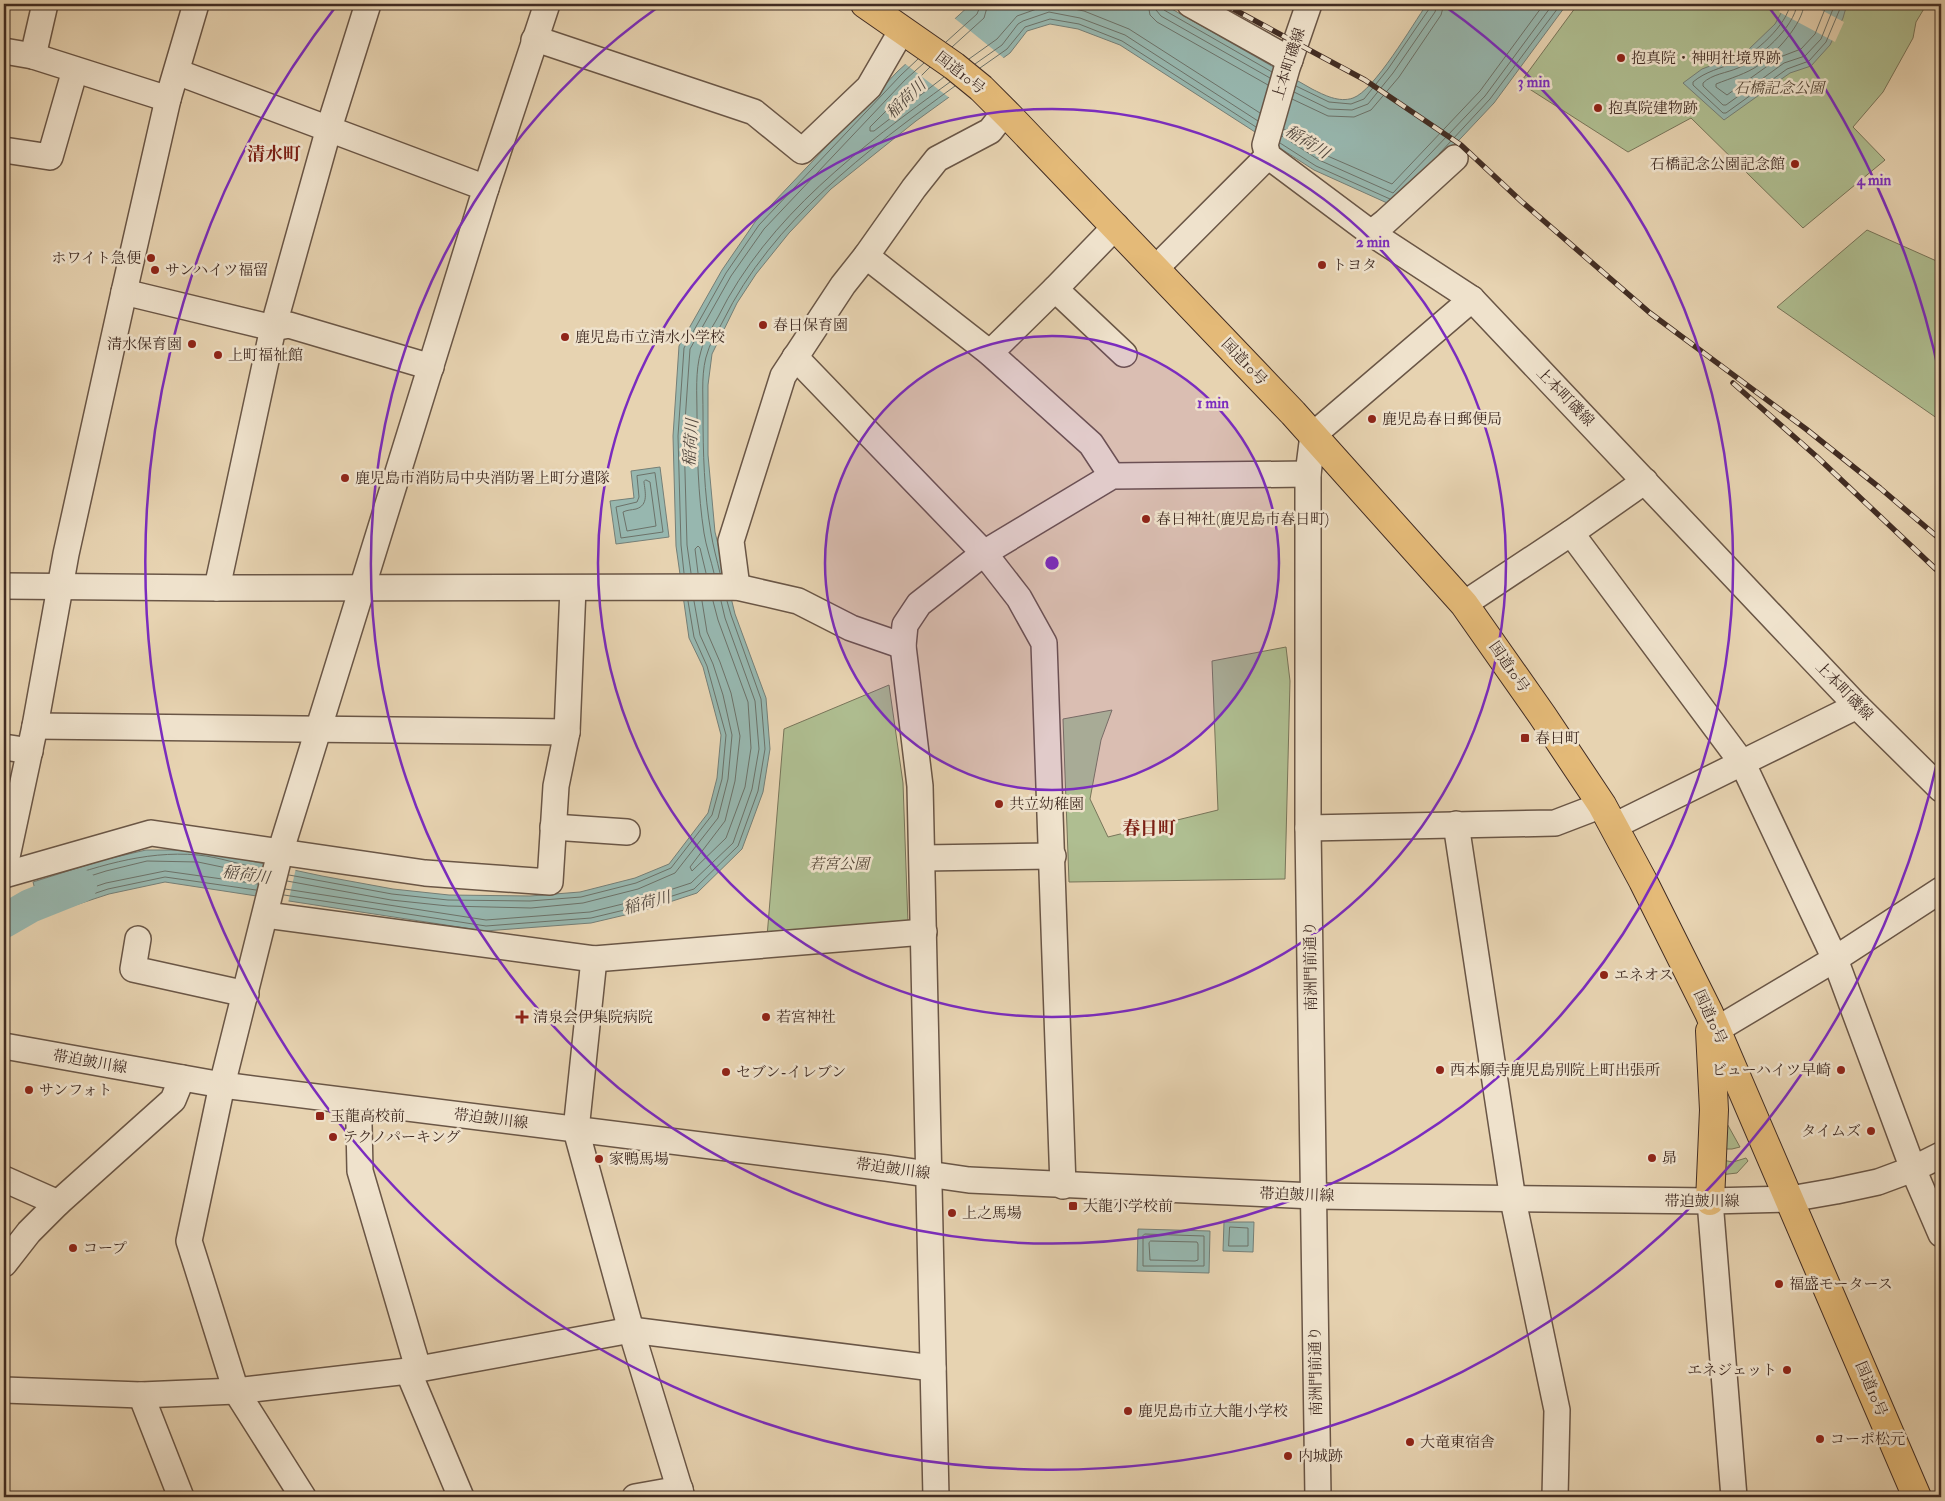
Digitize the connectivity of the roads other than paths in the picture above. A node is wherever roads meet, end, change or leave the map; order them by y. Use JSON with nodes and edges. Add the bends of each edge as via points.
{"nodes":[{"id":1,"x":45,"y":4,"type":"edge"},
{"id":2,"x":196,"y":4,"type":"edge"},
{"id":3,"x":368,"y":4,"type":"edge"},
{"id":4,"x":546,"y":4,"type":"edge"},
{"id":5,"x":865,"y":4,"type":"edge"},
{"id":6,"x":1190,"y":4,"type":"edge"},
{"id":7,"x":1309,"y":4,"type":"edge"},
{"id":8,"x":905,"y":33,"type":"junction"},
{"id":9,"x":534,"y":40,"type":"junction"},
{"id":10,"x":4,"y":51,"type":"edge"},
{"id":11,"x":33,"y":56,"type":"junction"},
{"id":12,"x":1288,"y":64,"type":"junction"},
{"id":13,"x":75,"y":70,"type":"junction"},
{"id":14,"x":177,"y":72,"type":"junction"},
{"id":15,"x":168,"y":99,"type":"junction"},
{"id":16,"x":1005,"y":112,"type":"junction"},
{"id":17,"x":329,"y":128,"type":"junction"},
{"id":18,"x":4,"y":150,"type":"edge"},
{"id":19,"x":1267,"y":150,"type":"junction"},
{"id":20,"x":1455,"y":158,"type":"dead end"},
{"id":21,"x":486,"y":188,"type":"junction"},
{"id":22,"x":1116,"y":226,"type":"junction"},
{"id":23,"x":1371,"y":233,"type":"junction"},
{"id":24,"x":866,"y":256,"type":"junction"},
{"id":25,"x":1155,"y":269,"type":"junction"},
{"id":26,"x":1055,"y":289,"type":"junction"},
{"id":27,"x":124,"y":292,"type":"junction"},
{"id":28,"x":1472,"y":299,"type":"junction"},
{"id":29,"x":273,"y":328,"type":"junction"},
{"id":30,"x":990,"y":353,"type":"junction"},
{"id":31,"x":1124,"y":354,"type":"dead end"},
{"id":32,"x":794,"y":357,"type":"junction"},
{"id":33,"x":431,"y":367,"type":"junction"},
{"id":34,"x":1313,"y":435,"type":"junction"},
{"id":35,"x":1308,"y":474,"type":"junction"},
{"id":36,"x":1112,"y":476,"type":"junction"},
{"id":37,"x":1645,"y":481,"type":"junction"},
{"id":38,"x":1571,"y":533,"type":"junction"},
{"id":39,"x":984,"y":553,"type":"junction"},
{"id":40,"x":4,"y":586,"type":"edge"},
{"id":41,"x":61,"y":586,"type":"junction"},
{"id":42,"x":217,"y":588,"type":"junction"},
{"id":43,"x":362,"y":588,"type":"junction"},
{"id":44,"x":573,"y":588,"type":"junction"},
{"id":45,"x":737,"y":588,"type":"junction"},
{"id":46,"x":1464,"y":604,"type":"junction"},
{"id":47,"x":903,"y":646,"type":"junction"},
{"id":48,"x":1857,"y":706,"type":"junction"},
{"id":49,"x":35,"y":726,"type":"junction"},
{"id":50,"x":318,"y":730,"type":"junction"},
{"id":51,"x":567,"y":732,"type":"junction"},
{"id":52,"x":4,"y":747,"type":"edge"},
{"id":53,"x":30,"y":751,"type":"junction"},
{"id":54,"x":1743,"y":764,"type":"junction"},
{"id":55,"x":1941,"y":790,"type":"edge"},
{"id":56,"x":1608,"y":816,"type":"junction"},
{"id":57,"x":1456,"y":824,"type":"junction"},
{"id":58,"x":554,"y":827,"type":"junction"},
{"id":59,"x":1308,"y":828,"type":"junction"},
{"id":60,"x":627,"y":832,"type":"dead end"},
{"id":61,"x":280,"y":854,"type":"junction"},
{"id":62,"x":1053,"y":856,"type":"junction"},
{"id":63,"x":923,"y":858,"type":"junction"},
{"id":64,"x":4,"y":871,"type":"edge"},
{"id":65,"x":4,"y":875,"type":"edge"},
{"id":66,"x":1941,"y":890,"type":"edge"},
{"id":67,"x":267,"y":913,"type":"junction"},
{"id":68,"x":924,"y":932,"type":"junction"},
{"id":69,"x":138,"y":939,"type":"dead end"},
{"id":70,"x":594,"y":959,"type":"junction"},
{"id":71,"x":1835,"y":959,"type":"junction"},
{"id":72,"x":246,"y":994,"type":"junction"},
{"id":73,"x":1713,"y":1021,"type":"junction"},
{"id":74,"x":4,"y":1046,"type":"edge"},
{"id":75,"x":182,"y":1078,"type":"junction"},
{"id":76,"x":222,"y":1085,"type":"junction"},
{"id":77,"x":363,"y":1103,"type":"junction"},
{"id":78,"x":576,"y":1130,"type":"junction"},
{"id":79,"x":1941,"y":1155,"type":"edge"},
{"id":80,"x":1914,"y":1169,"type":"junction"},
{"id":81,"x":929,"y":1174,"type":"junction"},
{"id":82,"x":4,"y":1179,"type":"edge"},
{"id":83,"x":1063,"y":1186,"type":"junction"},
{"id":84,"x":1314,"y":1196,"type":"junction"},
{"id":85,"x":1790,"y":1199,"type":"junction"},
{"id":86,"x":1513,"y":1200,"type":"junction"},
{"id":87,"x":1710,"y":1201,"type":"junction"},
{"id":88,"x":58,"y":1203,"type":"junction"},
{"id":89,"x":1941,"y":1234,"type":"edge"},
{"id":90,"x":4,"y":1264,"type":"edge"},
{"id":91,"x":631,"y":1330,"type":"junction"},
{"id":92,"x":933,"y":1368,"type":"junction"},
{"id":93,"x":413,"y":1370,"type":"junction"},
{"id":94,"x":4,"y":1390,"type":"edge"},
{"id":95,"x":236,"y":1391,"type":"junction"},
{"id":96,"x":141,"y":1395,"type":"junction"},
{"id":97,"x":681,"y":1493,"type":"edge"},
{"id":98,"x":181,"y":1497,"type":"edge"},
{"id":99,"x":303,"y":1497,"type":"edge"},
{"id":100,"x":461,"y":1497,"type":"edge"},
{"id":101,"x":635,"y":1497,"type":"edge"},
{"id":102,"x":936,"y":1497,"type":"edge"},
{"id":103,"x":1318,"y":1497,"type":"edge"},
{"id":104,"x":1555,"y":1497,"type":"edge"},
{"id":105,"x":1734,"y":1497,"type":"edge"},
{"id":106,"x":1917,"y":1497,"type":"edge"}],
"edges":[{"from":1,"to":11,"type":"street"},
{"from":2,"to":14,"type":"street"},
{"from":3,"to":17,"type":"street"},
{"from":4,"to":9,"type":"street"},
{"from":5,"to":8,"type":"highway","name":"国道10号"},
{"from":6,"to":12,"type":"street"},
{"from":7,"to":12,"type":"street","name":"上本町磯線"},
{"from":8,"to":9,"type":"street","via":[[869,87],[802,151],[754,112]]},
{"from":8,"to":16,"type":"highway","name":"国道10号","via":[[954,66]]},
{"from":9,"to":21,"type":"street"},
{"from":10,"to":11,"type":"street"},
{"from":11,"to":13,"type":"street"},
{"from":12,"to":19,"type":"street","name":"上本町磯線"},
{"from":13,"to":15,"type":"street"},
{"from":13,"to":18,"type":"street","via":[[50,157]]},
{"from":14,"to":15,"type":"street"},
{"from":14,"to":17,"type":"street"},
{"from":15,"to":27,"type":"street"},
{"from":16,"to":22,"type":"highway","name":"国道10号"},
{"from":16,"to":24,"type":"street","via":[[990,130],[937,159]]},
{"from":17,"to":21,"type":"street"},
{"from":17,"to":29,"type":"street"},
{"from":19,"to":23,"type":"street","name":"上本町磯線"},
{"from":19,"to":25,"type":"street"},
{"from":20,"to":23,"type":"street"},
{"from":21,"to":33,"type":"street"},
{"from":22,"to":25,"type":"highway","name":"国道10号"},
{"from":22,"to":26,"type":"street"},
{"from":23,"to":28,"type":"street","name":"上本町磯線"},
{"from":24,"to":30,"type":"street"},
{"from":24,"to":32,"type":"street"},
{"from":25,"to":34,"type":"highway","name":"国道10号"},
{"from":26,"to":30,"type":"street"},
{"from":26,"to":31,"type":"street"},
{"from":27,"to":29,"type":"street"},
{"from":27,"to":41,"type":"street"},
{"from":28,"to":34,"type":"street"},
{"from":28,"to":37,"type":"street","name":"上本町磯線"},
{"from":29,"to":33,"type":"street","via":[[289,325]]},
{"from":29,"to":42,"type":"street"},
{"from":30,"to":36,"type":"street","via":[[1091,444]]},
{"from":32,"to":39,"type":"street"},
{"from":32,"to":45,"type":"street","via":[[782,376],[731,541]]},
{"from":33,"to":43,"type":"street"},
{"from":34,"to":35,"type":"street","name":"南洲門前通り"},
{"from":34,"to":46,"type":"highway","name":"国道10号"},
{"from":35,"to":36,"type":"street"},
{"from":35,"to":59,"type":"street","name":"南洲門前通り"},
{"from":36,"to":39,"type":"street"},
{"from":37,"to":38,"type":"street"},
{"from":37,"to":48,"type":"street","name":"上本町磯線"},
{"from":38,"to":46,"type":"street"},
{"from":38,"to":54,"type":"street"},
{"from":39,"to":47,"type":"street","via":[[919,604],[905,625]]},
{"from":39,"to":62,"type":"street","via":[[1019,598],[1044,643]]},
{"from":40,"to":41,"type":"street"},
{"from":41,"to":42,"type":"street"},
{"from":41,"to":49,"type":"street"},
{"from":42,"to":43,"type":"street"},
{"from":43,"to":44,"type":"street"},
{"from":43,"to":50,"type":"street"},
{"from":44,"to":45,"type":"street"},
{"from":44,"to":51,"type":"street"},
{"from":45,"to":47,"type":"street","via":[[798,601],[850,628]]},
{"from":46,"to":56,"type":"highway","name":"国道10号"},
{"from":47,"to":63,"type":"street","via":[[920,786]]},
{"from":48,"to":54,"type":"street"},
{"from":48,"to":55,"type":"street","name":"上本町磯線"},
{"from":49,"to":50,"type":"street"},
{"from":49,"to":53,"type":"street"},
{"from":50,"to":51,"type":"street"},
{"from":50,"to":61,"type":"street"},
{"from":51,"to":58,"type":"street","via":[[556,786]]},
{"from":52,"to":53,"type":"street"},
{"from":53,"to":64,"type":"street"},
{"from":54,"to":56,"type":"street"},
{"from":54,"to":71,"type":"street"},
{"from":56,"to":57,"type":"street","via":[[1555,823]]},
{"from":56,"to":73,"type":"highway","name":"国道10号"},
{"from":57,"to":59,"type":"street"},
{"from":57,"to":86,"type":"street"},
{"from":58,"to":60,"type":"street"},
{"from":58,"to":61,"type":"street","via":[[550,882],[425,873]]},
{"from":59,"to":84,"type":"street","name":"南洲門前通り"},
{"from":61,"to":65,"type":"street","via":[[151,833]]},
{"from":61,"to":67,"type":"street"},
{"from":62,"to":63,"type":"street"},
{"from":62,"to":83,"type":"street"},
{"from":63,"to":68,"type":"street"},
{"from":66,"to":71,"type":"street"},
{"from":67,"to":70,"type":"street"},
{"from":67,"to":72,"type":"street"},
{"from":68,"to":70,"type":"street"},
{"from":68,"to":81,"type":"street"},
{"from":69,"to":72,"type":"street","via":[[133,969]]},
{"from":70,"to":78,"type":"street"},
{"from":71,"to":73,"type":"street"},
{"from":71,"to":80,"type":"street"},
{"from":72,"to":76,"type":"street"},
{"from":73,"to":85,"type":"highway","name":"国道10号"},
{"from":73,"to":87,"type":"highway"},
{"from":74,"to":75,"type":"street","name":"帯迫皷川線"},
{"from":75,"to":76,"type":"street","name":"帯迫皷川線"},
{"from":75,"to":88,"type":"street","via":[[173,1100]]},
{"from":76,"to":77,"type":"street","name":"帯迫皷川線"},
{"from":76,"to":95,"type":"street","via":[[189,1241]]},
{"from":77,"to":78,"type":"street","name":"帯迫皷川線"},
{"from":77,"to":93,"type":"street","via":[[359,1124],[360,1172]]},
{"from":78,"to":81,"type":"street","name":"帯迫皷川線"},
{"from":78,"to":91,"type":"street"},
{"from":79,"to":80,"type":"street","name":"帯迫皷川線"},
{"from":80,"to":85,"type":"street","name":"帯迫皷川線","via":[[1878,1182]]},
{"from":80,"to":89,"type":"street"},
{"from":81,"to":83,"type":"street","name":"帯迫皷川線"},
{"from":81,"to":92,"type":"street"},
{"from":82,"to":88,"type":"street"},
{"from":83,"to":84,"type":"street","name":"帯迫皷川線"},
{"from":84,"to":86,"type":"street","name":"帯迫皷川線"},
{"from":84,"to":103,"type":"street","name":"南洲門前通り"},
{"from":85,"to":87,"type":"street","name":"帯迫皷川線"},
{"from":85,"to":106,"type":"highway","name":"国道10号"},
{"from":86,"to":87,"type":"street","name":"帯迫皷川線"},
{"from":86,"to":104,"type":"street","via":[[1557,1410]]},
{"from":87,"to":105,"type":"street"},
{"from":88,"to":90,"type":"street"},
{"from":91,"to":92,"type":"street"},
{"from":91,"to":93,"type":"street"},
{"from":91,"to":97,"type":"street"},
{"from":92,"to":102,"type":"street"},
{"from":93,"to":95,"type":"street"},
{"from":93,"to":100,"type":"street"},
{"from":94,"to":96,"type":"street"},
{"from":95,"to":96,"type":"street"},
{"from":95,"to":99,"type":"street"},
{"from":96,"to":98,"type":"street"},
{"from":97,"to":101,"type":"street"}]}
